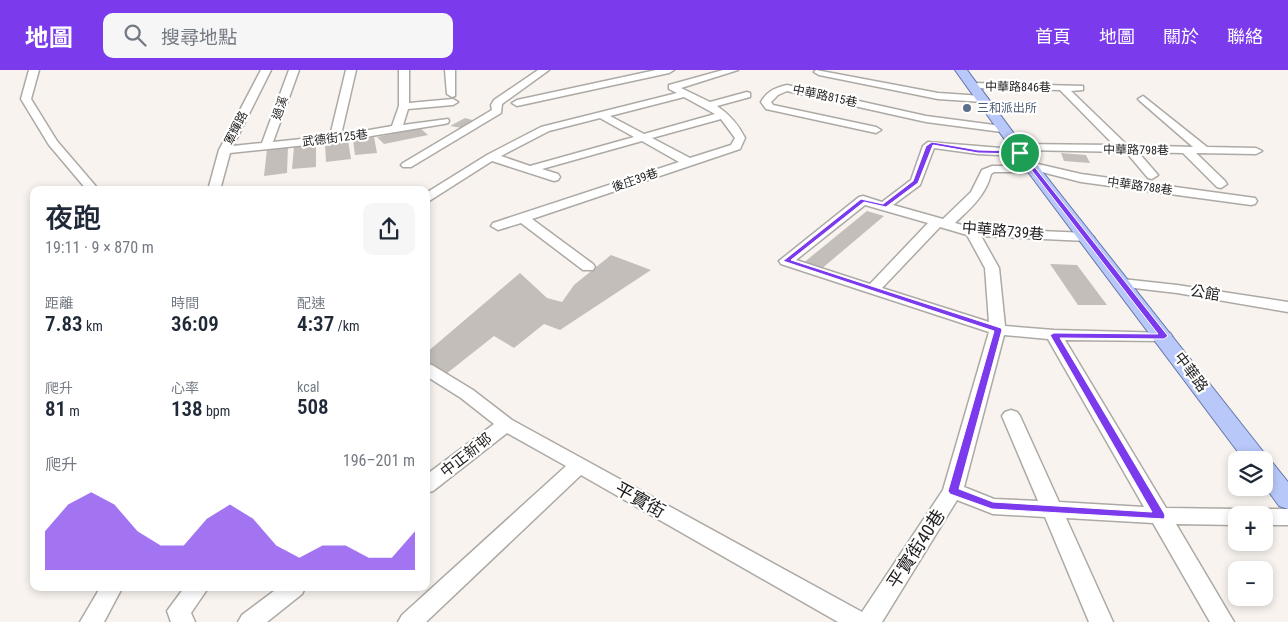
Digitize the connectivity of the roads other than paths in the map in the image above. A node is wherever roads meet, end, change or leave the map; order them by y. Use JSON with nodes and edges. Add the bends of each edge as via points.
{"nodes":[{"id":1,"x":34,"y":70,"type":"edge"},
{"id":2,"x":266,"y":70,"type":"edge"},
{"id":3,"x":294,"y":70,"type":"edge"},
{"id":4,"x":351,"y":70,"type":"edge"},
{"id":5,"x":404,"y":70,"type":"edge"},
{"id":6,"x":450,"y":70,"type":"edge"},
{"id":7,"x":544,"y":70,"type":"edge"},
{"id":8,"x":669,"y":70,"type":"edge"},
{"id":9,"x":733,"y":70,"type":"edge"},
{"id":10,"x":961,"y":70,"type":"edge"},
{"id":11,"x":819,"y":72,"type":"dead end"},
{"id":12,"x":643,"y":73,"type":"edge"},
{"id":13,"x":672,"y":87,"type":"junction"},
{"id":14,"x":1063,"y":88,"type":"junction"},
{"id":15,"x":1080,"y":88,"type":"dead end"},
{"id":16,"x":978,"y":92,"type":"junction"},
{"id":17,"x":684,"y":94,"type":"junction"},
{"id":18,"x":747,"y":95,"type":"dead end"},
{"id":19,"x":1143,"y":98,"type":"dead end"},
{"id":20,"x":517,"y":103,"type":"dead end"},
{"id":21,"x":710,"y":105,"type":"junction"},
{"id":22,"x":404,"y":106,"type":"junction"},
{"id":23,"x":724,"y":114,"type":"junction"},
{"id":24,"x":601,"y":115,"type":"junction"},
{"id":25,"x":444,"y":120,"type":"dead end"},
{"id":26,"x":1002,"y":129,"type":"junction"},
{"id":27,"x":396,"y":130,"type":"junction"},
{"id":28,"x":876,"y":130,"type":"dead end"},
{"id":29,"x":644,"y":137,"type":"junction"},
{"id":30,"x":335,"y":138,"type":"junction"},
{"id":31,"x":266,"y":146,"type":"junction"},
{"id":32,"x":1127,"y":149,"type":"junction"},
{"id":33,"x":225,"y":150,"type":"junction"},
{"id":34,"x":1187,"y":151,"type":"junction"},
{"id":35,"x":1205,"y":151,"type":"junction"},
{"id":36,"x":1256,"y":151,"type":"dead end"},
{"id":37,"x":491,"y":157,"type":"junction"},
{"id":38,"x":1025,"y":159,"type":"junction"},
{"id":39,"x":688,"y":162,"type":"junction"},
{"id":40,"x":407,"y":165,"type":"dead end"},
{"id":41,"x":531,"y":169,"type":"junction"},
{"id":42,"x":1152,"y":175,"type":"dead end"},
{"id":43,"x":554,"y":177,"type":"dead end"},
{"id":44,"x":1221,"y":184,"type":"dead end"},
{"id":45,"x":90,"y":186,"type":"edge"},
{"id":46,"x":215,"y":186,"type":"edge"},
{"id":47,"x":430,"y":196,"type":"edge"},
{"id":48,"x":1251,"y":201,"type":"dead end"},
{"id":49,"x":884,"y":206,"type":"junction"},
{"id":50,"x":523,"y":218,"type":"junction"},
{"id":51,"x":940,"y":224,"type":"junction"},
{"id":52,"x":498,"y":226,"type":"dead end"},
{"id":53,"x":972,"y":232,"type":"junction"},
{"id":54,"x":1087,"y":237,"type":"junction"},
{"id":55,"x":588,"y":267,"type":"dead end"},
{"id":56,"x":1122,"y":283,"type":"junction"},
{"id":57,"x":872,"y":290,"type":"junction"},
{"id":58,"x":1288,"y":307,"type":"edge"},
{"id":59,"x":998,"y":330,"type":"junction"},
{"id":60,"x":1054,"y":335,"type":"junction"},
{"id":61,"x":1164,"y":336,"type":"junction"},
{"id":62,"x":430,"y":371,"type":"edge"},
{"id":63,"x":1011,"y":416,"type":"dead end"},
{"id":64,"x":506,"y":424,"type":"junction"},
{"id":65,"x":1250,"y":451,"type":"edge"},
{"id":66,"x":579,"y":466,"type":"junction"},
{"id":67,"x":1273,"y":480,"type":"edge"},
{"id":68,"x":430,"y":483,"type":"edge"},
{"id":69,"x":953,"y":491,"type":"junction"},
{"id":70,"x":1288,"y":500,"type":"edge"},
{"id":71,"x":1054,"y":510,"type":"junction"},
{"id":72,"x":1160,"y":516,"type":"junction"},
{"id":73,"x":1228,"y":517,"type":"edge"},
{"id":74,"x":1273,"y":517,"type":"edge"},
{"id":75,"x":1288,"y":517,"type":"edge"},
{"id":76,"x":109,"y":591,"type":"edge"},
{"id":77,"x":195,"y":591,"type":"edge"},
{"id":78,"x":290,"y":591,"type":"edge"},
{"id":79,"x":92,"y":622,"type":"edge"},
{"id":80,"x":184,"y":622,"type":"edge"},
{"id":81,"x":250,"y":622,"type":"edge"},
{"id":82,"x":410,"y":622,"type":"edge"},
{"id":83,"x":859,"y":622,"type":"edge"},
{"id":84,"x":870,"y":622,"type":"edge"},
{"id":85,"x":1102,"y":622,"type":"edge"},
{"id":86,"x":1222,"y":622,"type":"edge"}],
"edges":[{"from":1,"to":45,"type":"street","via":[[26,99],[53,143]]},
{"from":2,"to":33,"type":"street","name":"軍輝路"},
{"from":3,"to":31,"type":"street","name":"過溪"},
{"from":4,"to":30,"type":"street"},
{"from":5,"to":22,"type":"street"},
{"from":6,"to":22,"type":"street","via":[[452,98]]},
{"from":7,"to":40,"type":"street","via":[[498,102],[497,110]]},
{"from":8,"to":12,"type":"street"},
{"from":9,"to":13,"type":"street"},
{"from":10,"to":16,"type":"main road","name":"中華路"},
{"from":11,"to":16,"type":"street","name":"中華路846巷","via":[[938,96]]},
{"from":12,"to":13,"type":"street","name":"後庄39巷"},
{"from":12,"to":20,"type":"street"},
{"from":13,"to":17,"type":"street","name":"後庄39巷"},
{"from":14,"to":15,"type":"street","name":"中華路846巷"},
{"from":14,"to":16,"type":"street","name":"中華路846巷"},
{"from":14,"to":32,"type":"street","name":"中華路846巷"},
{"from":16,"to":26,"type":"main road","name":"中華路"},
{"from":17,"to":21,"type":"street","name":"後庄39巷"},
{"from":17,"to":24,"type":"street"},
{"from":18,"to":21,"type":"street"},
{"from":19,"to":35,"type":"street"},
{"from":21,"to":23,"type":"street","name":"後庄39巷"},
{"from":22,"to":27,"type":"street"},
{"from":23,"to":29,"type":"street"},
{"from":23,"to":39,"type":"street","name":"後庄39巷","via":[[740,138],[736,147]]},
{"from":24,"to":29,"type":"street"},
{"from":24,"to":37,"type":"street","via":[[545,129]]},
{"from":25,"to":27,"type":"street","name":"武德街125巷"},
{"from":26,"to":28,"type":"street","name":"中華路815巷","via":[[926,119],[787,88],[778,90],[766,102],[770,107]]},
{"from":26,"to":38,"type":"main road","name":"中華路"},
{"from":27,"to":30,"type":"street","name":"武德街125巷"},
{"from":29,"to":39,"type":"street"},
{"from":29,"to":41,"type":"street"},
{"from":30,"to":31,"type":"street","name":"武德街125巷"},
{"from":31,"to":33,"type":"street","name":"武德街125巷"},
{"from":32,"to":34,"type":"street","name":"中華路798巷"},
{"from":32,"to":38,"type":"street","name":"中華路798巷"},
{"from":32,"to":42,"type":"street","name":"中華路846巷"},
{"from":33,"to":46,"type":"street","name":"軍輝路"},
{"from":34,"to":35,"type":"street","name":"中華路798巷"},
{"from":34,"to":44,"type":"street"},
{"from":35,"to":36,"type":"street","name":"中華路798巷"},
{"from":37,"to":41,"type":"street"},
{"from":37,"to":47,"type":"street"},
{"from":38,"to":48,"type":"street","name":"中華路788巷","via":[[1081,178]]},
{"from":38,"to":49,"type":"street","via":[[932,144],[916,182]]},
{"from":38,"to":51,"type":"street","via":[[986,172],[978,192]]},
{"from":38,"to":54,"type":"main road","name":"中華路"},
{"from":39,"to":50,"type":"street","name":"後庄39巷"},
{"from":41,"to":43,"type":"street"},
{"from":49,"to":51,"type":"street","name":"中華路739巷"},
{"from":49,"to":57,"type":"street","name":"中華路739巷","via":[[863,200],[786,261]]},
{"from":50,"to":52,"type":"street","name":"後庄39巷"},
{"from":50,"to":55,"type":"street"},
{"from":51,"to":53,"type":"street","name":"中華路739巷"},
{"from":51,"to":57,"type":"street"},
{"from":53,"to":54,"type":"street","name":"中華路739巷"},
{"from":53,"to":59,"type":"street","via":[[992,268]]},
{"from":54,"to":56,"type":"main road","name":"中華路"},
{"from":56,"to":58,"type":"street","name":"公館"},
{"from":56,"to":61,"type":"main road","name":"中華路"},
{"from":57,"to":59,"type":"street"},
{"from":59,"to":60,"type":"street"},
{"from":59,"to":69,"type":"street","name":"平實街40巷"},
{"from":60,"to":61,"type":"street"},
{"from":60,"to":72,"type":"street"},
{"from":61,"to":65,"type":"main road","name":"中華路"},
{"from":62,"to":64,"type":"street","name":"平實街"},
{"from":63,"to":71,"type":"street"},
{"from":64,"to":66,"type":"street","name":"平實街"},
{"from":64,"to":68,"type":"street","name":"中正新邨"},
{"from":66,"to":82,"type":"street"},
{"from":66,"to":83,"type":"street","name":"平實街"},
{"from":67,"to":70,"type":"main road"},
{"from":69,"to":71,"type":"street","via":[[992,506]]},
{"from":69,"to":84,"type":"street","name":"平實街40巷"},
{"from":71,"to":72,"type":"street"},
{"from":71,"to":85,"type":"street"},
{"from":72,"to":73,"type":"street"},
{"from":72,"to":86,"type":"street"},
{"from":74,"to":75,"type":"street"},
{"from":76,"to":79,"type":"street"},
{"from":77,"to":80,"type":"street","via":[[179,611]]},
{"from":78,"to":81,"type":"street"}]}
